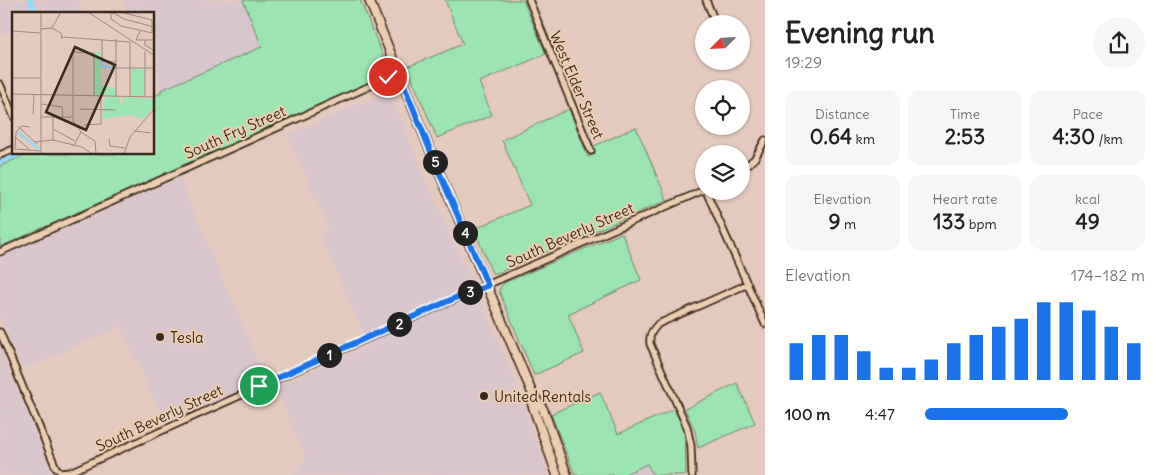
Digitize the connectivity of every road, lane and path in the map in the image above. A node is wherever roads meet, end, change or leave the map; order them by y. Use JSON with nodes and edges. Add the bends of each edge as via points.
{"nodes":[{"id":1,"x":370,"y":0,"type":"edge"},
{"id":2,"x":529,"y":0,"type":"edge"},
{"id":3,"x":706,"y":0,"type":"edge"},
{"id":4,"x":712,"y":15,"type":"edge"},
{"id":5,"x":399,"y":73,"type":"junction"},
{"id":6,"x":0,"y":84,"type":"edge"},
{"id":7,"x":12,"y":112,"type":"edge"},
{"id":8,"x":765,"y":140,"type":"edge"},
{"id":9,"x":12,"y":150,"type":"edge"},
{"id":10,"x":591,"y":151,"type":"dead end"},
{"id":11,"x":0,"y":155,"type":"edge"},
{"id":12,"x":750,"y":163,"type":"edge"},
{"id":13,"x":695,"y":194,"type":"edge"},
{"id":14,"x":710,"y":200,"type":"edge"},
{"id":15,"x":0,"y":252,"type":"edge"},
{"id":16,"x":748,"y":284,"type":"junction"},
{"id":17,"x":488,"y":286,"type":"junction"},
{"id":18,"x":765,"y":324,"type":"edge"},
{"id":19,"x":0,"y":332,"type":"edge"},
{"id":20,"x":533,"y":395,"type":"junction"},
{"id":21,"x":538,"y":422,"type":"junction"},
{"id":22,"x":556,"y":447,"type":"junction"},
{"id":23,"x":557,"y":475,"type":"edge"},
{"id":24,"x":567,"y":475,"type":"edge"},
{"id":25,"x":692,"y":475,"type":"edge"}],
"edges":[{"from":1,"to":5,"type":"main road"},
{"from":2,"to":10,"type":"street","name":"West Elder Street"},
{"from":3,"to":4,"type":"street"},
{"from":5,"to":15,"type":"street","name":"South Fry Street"},
{"from":5,"to":17,"type":"main road"},
{"from":6,"to":7,"type":"street"},
{"from":8,"to":12,"type":"street"},
{"from":9,"to":11,"type":"street"},
{"from":13,"to":17,"type":"street","name":"South Beverly Street"},
{"from":14,"to":16,"type":"street"},
{"from":16,"to":18,"type":"street"},
{"from":16,"to":25,"type":"street","via":[[658,324],[649,337],[687,427]]},
{"from":17,"to":19,"type":"street","name":"South Beverly Street","via":[[76,470],[62,473],[56,468]]},
{"from":17,"to":20,"type":"main road"},
{"from":20,"to":21,"type":"main road","via":[[532,404]]},
{"from":20,"to":22,"type":"main road","via":[[543,409]]},
{"from":21,"to":22,"type":"main road","via":[[543,423]]},
{"from":21,"to":23,"type":"main road"},
{"from":22,"to":24,"type":"main road"}]}
